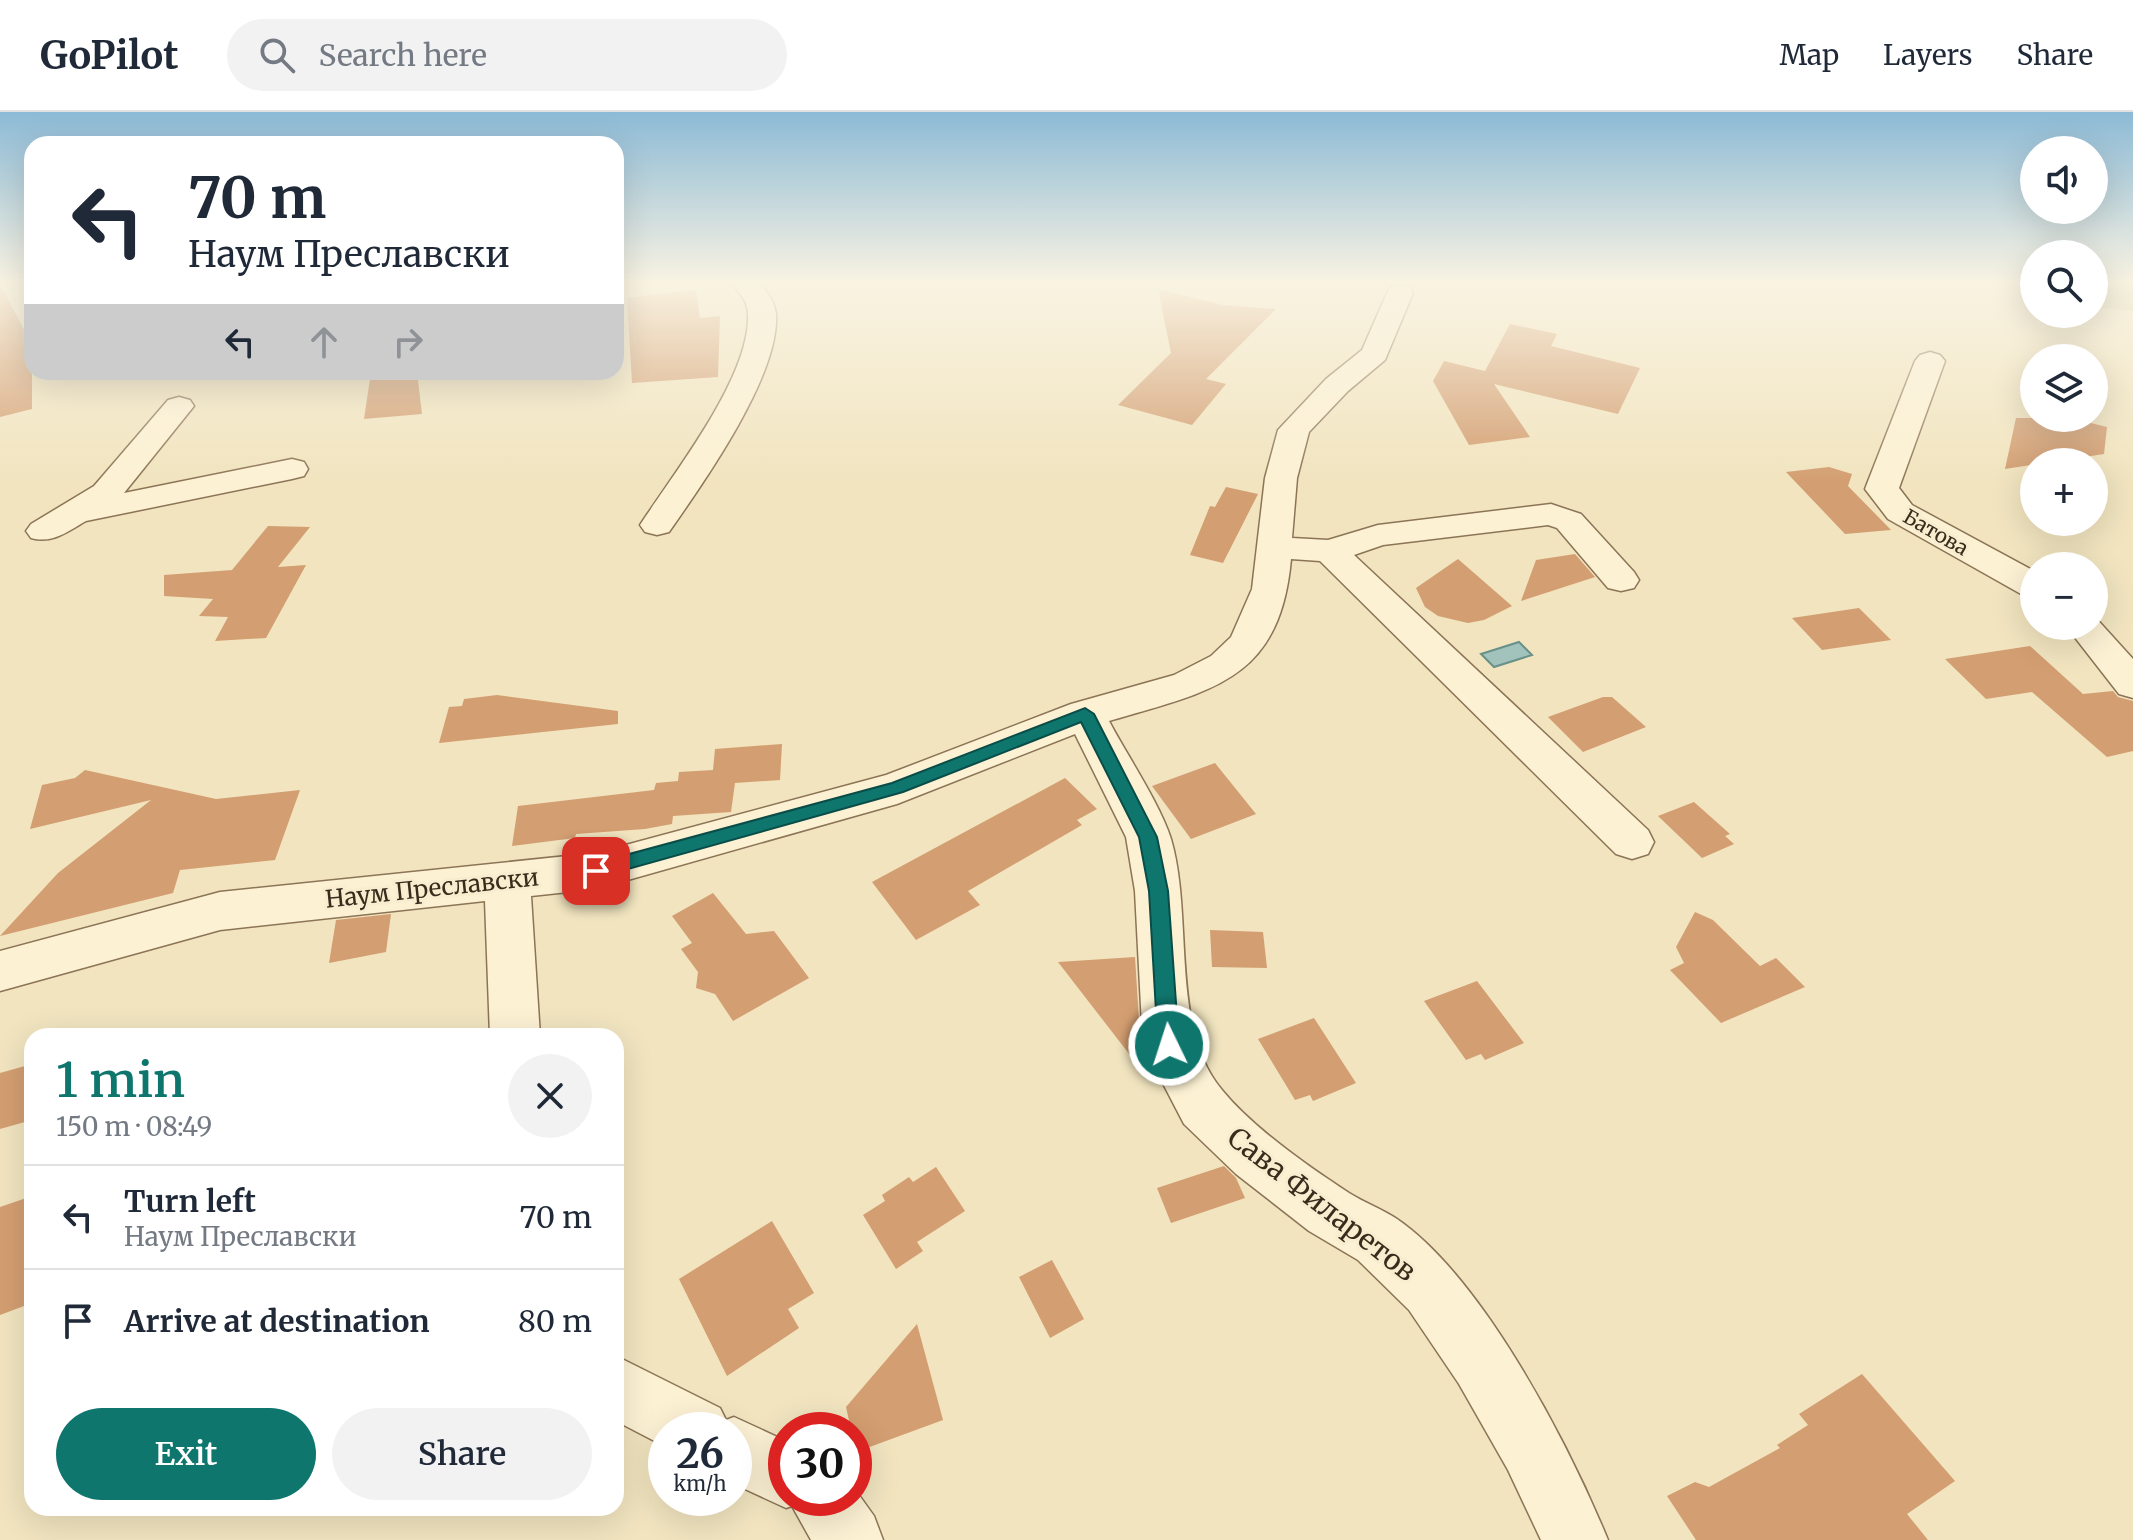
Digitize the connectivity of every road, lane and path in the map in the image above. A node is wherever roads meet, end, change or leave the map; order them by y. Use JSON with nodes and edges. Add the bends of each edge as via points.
{"nodes":[{"id":1,"x":757,"y":349,"type":"edge"},
{"id":2,"x":1378,"y":349,"type":"edge"},
{"id":3,"x":1930,"y":361,"type":"dead end"},
{"id":4,"x":179,"y":406,"type":"dead end"},
{"id":5,"x":292,"y":469,"type":"dead end"},
{"id":6,"x":75,"y":513,"type":"junction"},
{"id":7,"x":657,"y":525,"type":"dead end"},
{"id":8,"x":43,"y":531,"type":"dead end"},
{"id":9,"x":1274,"y":547,"type":"junction"},
{"id":10,"x":1330,"y":551,"type":"junction"},
{"id":11,"x":2020,"y":578,"type":"edge"},
{"id":12,"x":1621,"y":580,"type":"dead end"},
{"id":13,"x":2096,"y":640,"type":"edge"},
{"id":14,"x":2133,"y":685,"type":"edge"},
{"id":15,"x":1085,"y":714,"type":"junction"},
{"id":16,"x":1632,"y":842,"type":"dead end"},
{"id":17,"x":507,"y":883,"type":"junction"},
{"id":18,"x":0,"y":971,"type":"edge"},
{"id":19,"x":515,"y":1028,"type":"edge"},
{"id":20,"x":624,"y":1391,"type":"edge"},
{"id":21,"x":664,"y":1412,"type":"edge"},
{"id":22,"x":834,"y":1516,"type":"edge"},
{"id":23,"x":850,"y":1540,"type":"edge"},
{"id":24,"x":1575,"y":1540,"type":"edge"}],
"edges":[{"from":1,"to":7,"type":"street","via":[[733,403]]},
{"from":2,"to":9,"type":"street","name":"Наум Преславски","via":[[1294,430],[1281,478]]},
{"from":3,"to":11,"type":"street","name":"Батова","via":[[1882,489],[1900,512]]},
{"from":4,"to":6,"type":"street","via":[[106,493]]},
{"from":5,"to":6,"type":"street"},
{"from":6,"to":8,"type":"street"},
{"from":9,"to":10,"type":"street"},
{"from":9,"to":15,"type":"street","name":"Наум Преславски","via":[[1270,589],[1248,643],[1225,665],[1188,684]]},
{"from":10,"to":12,"type":"street","via":[[1378,535],[1551,514],[1569,521]]},
{"from":10,"to":16,"type":"street"},
{"from":13,"to":14,"type":"street"},
{"from":15,"to":17,"type":"street","name":"Наум Преславски","via":[[897,788],[596,871]]},
{"from":15,"to":24,"type":"street","name":"Сава Филаретов","via":[[1148,837],[1158,891],[1169,1045],[1203,1107],[1255,1156],[1329,1212],[1378,1240],[1430,1289],[1531,1447]]},
{"from":17,"to":18,"type":"street","name":"Наум Преславски","via":[[220,911]]},
{"from":17,"to":19,"type":"street"},
{"from":20,"to":21,"type":"street"},
{"from":22,"to":23,"type":"street"}]}
